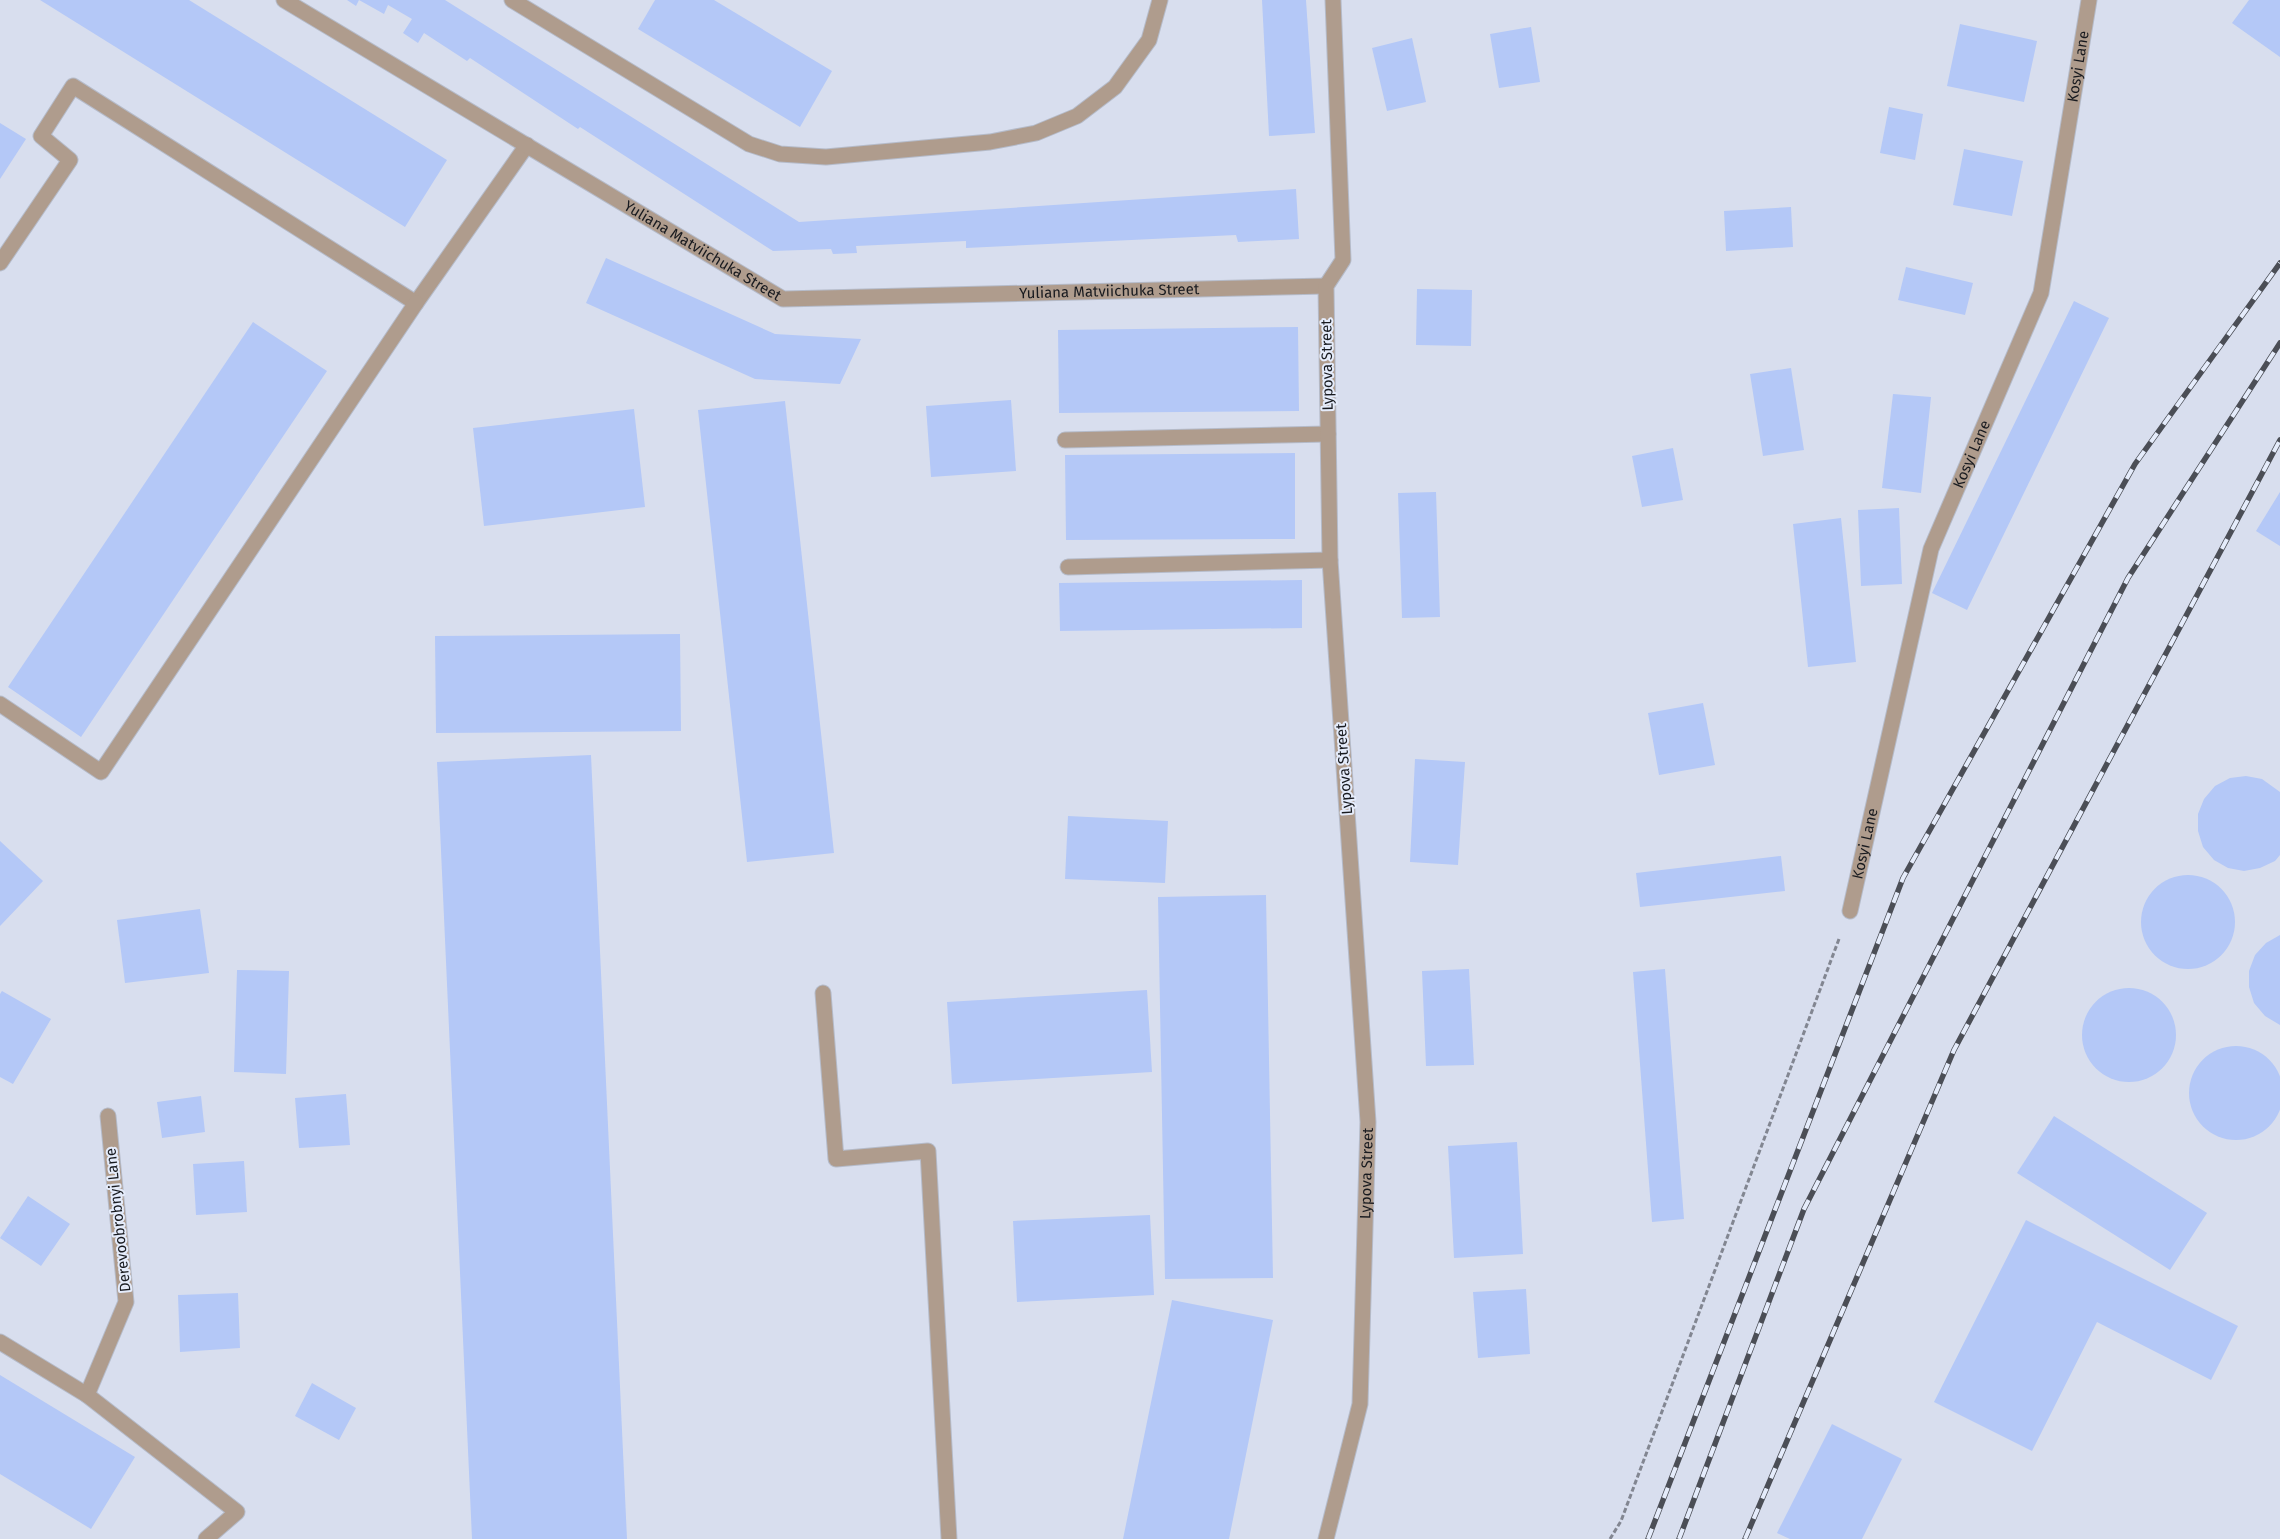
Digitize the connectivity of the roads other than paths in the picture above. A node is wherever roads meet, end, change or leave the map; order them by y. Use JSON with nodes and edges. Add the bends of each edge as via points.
{"nodes":[{"id":1,"x":284,"y":0,"type":"edge"},
{"id":2,"x":512,"y":0,"type":"edge"},
{"id":3,"x":1160,"y":0,"type":"edge"},
{"id":4,"x":1333,"y":0,"type":"edge"},
{"id":5,"x":2089,"y":0,"type":"edge"},
{"id":6,"x":527,"y":145,"type":"junction"},
{"id":7,"x":0,"y":263,"type":"edge"},
{"id":8,"x":1326,"y":286,"type":"junction"},
{"id":9,"x":416,"y":303,"type":"junction"},
{"id":10,"x":1328,"y":434,"type":"junction"},
{"id":11,"x":1065,"y":440,"type":"dead end"},
{"id":12,"x":1330,"y":560,"type":"junction"},
{"id":13,"x":1068,"y":567,"type":"dead end"},
{"id":14,"x":0,"y":704,"type":"edge"},
{"id":15,"x":1850,"y":911,"type":"road end"},
{"id":16,"x":823,"y":993,"type":"dead end"},
{"id":17,"x":108,"y":1116,"type":"dead end"},
{"id":18,"x":0,"y":1342,"type":"edge"},
{"id":19,"x":87,"y":1395,"type":"junction"},
{"id":20,"x":206,"y":1539,"type":"edge"},
{"id":21,"x":948,"y":1539,"type":"edge"},
{"id":22,"x":1326,"y":1539,"type":"edge"}],
"edges":[{"from":1,"to":6,"type":"street","name":"Yuliana Matviichuka Street"},
{"from":2,"to":3,"type":"street","via":[[749,144],[780,154],[826,157],[990,142],[1036,133],[1077,116],[1115,87],[1149,40]]},
{"from":4,"to":8,"type":"street","via":[[1343,260]]},
{"from":5,"to":15,"type":"street","name":"Kosyi Lane","via":[[2041,293],[1931,549]]},
{"from":6,"to":8,"type":"street","name":"Yuliana Matviichuka Street","via":[[783,299]]},
{"from":6,"to":9,"type":"street"},
{"from":7,"to":9,"type":"street","via":[[70,160],[41,136],[73,86]]},
{"from":8,"to":10,"type":"street","name":"Lypova Street"},
{"from":9,"to":14,"type":"street","via":[[101,772]]},
{"from":10,"to":11,"type":"street"},
{"from":10,"to":12,"type":"street","name":"Lypova Street"},
{"from":12,"to":13,"type":"street"},
{"from":12,"to":22,"type":"street","name":"Lypova Street","via":[[1368,1122],[1360,1404]]},
{"from":16,"to":21,"type":"street","via":[[836,1159],[928,1151]]},
{"from":17,"to":19,"type":"street","name":"Derevoobrobnyi Lane","via":[[126,1302]]},
{"from":18,"to":19,"type":"street"},
{"from":19,"to":20,"type":"street","via":[[237,1512]]}]}
